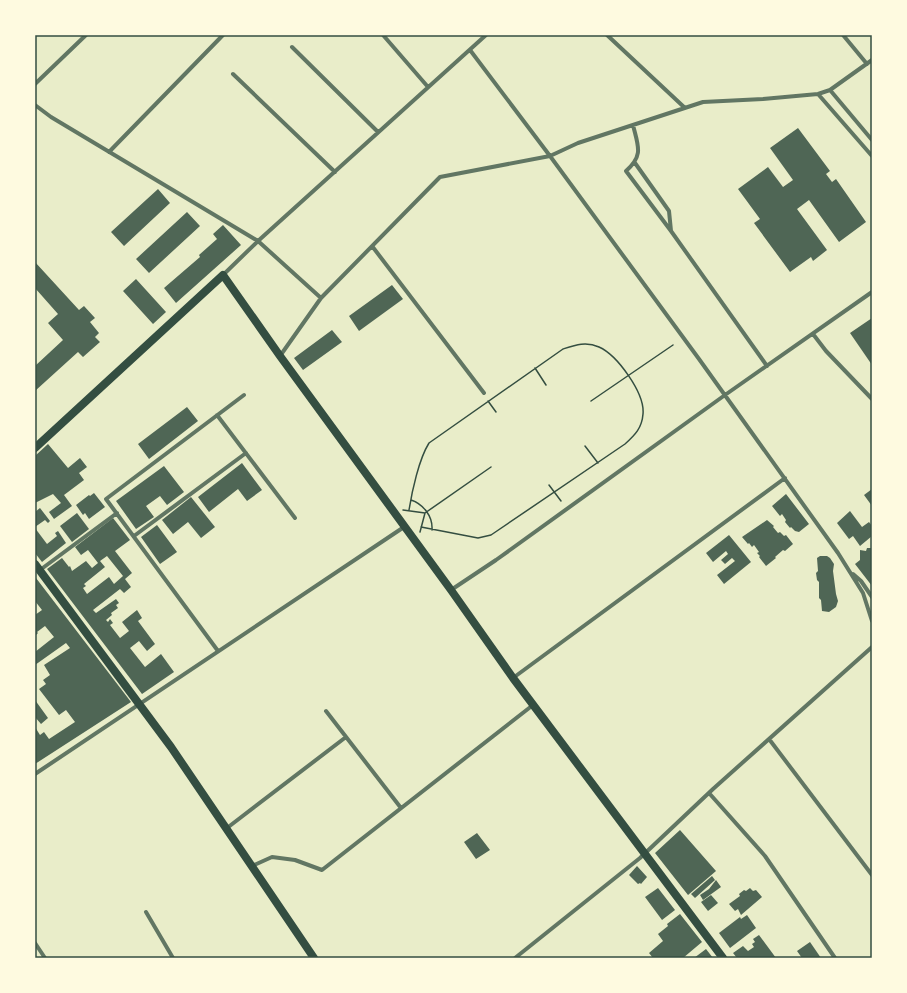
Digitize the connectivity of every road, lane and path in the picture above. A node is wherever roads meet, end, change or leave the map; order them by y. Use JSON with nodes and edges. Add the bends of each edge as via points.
{"nodes":[{"id":1,"x":86,"y":35,"type":"edge"},
{"id":2,"x":223,"y":35,"type":"edge"},
{"id":3,"x":383,"y":35,"type":"edge"},
{"id":4,"x":486,"y":35,"type":"edge"},
{"id":5,"x":607,"y":35,"type":"edge"},
{"id":6,"x":842,"y":35,"type":"edge"},
{"id":7,"x":292,"y":47,"type":"dead end"},
{"id":8,"x":470,"y":50,"type":"junction"},
{"id":9,"x":872,"y":60,"type":"edge"},
{"id":10,"x":867,"y":64,"type":"junction"},
{"id":11,"x":233,"y":74,"type":"dead end"},
{"id":12,"x":35,"y":84,"type":"edge"},
{"id":13,"x":428,"y":87,"type":"junction"},
{"id":14,"x":830,"y":90,"type":"junction"},
{"id":15,"x":818,"y":94,"type":"junction"},
{"id":16,"x":35,"y":105,"type":"edge"},
{"id":17,"x":685,"y":108,"type":"junction"},
{"id":18,"x":633,"y":125,"type":"junction"},
{"id":19,"x":378,"y":132,"type":"junction"},
{"id":20,"x":872,"y":140,"type":"edge"},
{"id":21,"x":109,"y":152,"type":"junction"},
{"id":22,"x":550,"y":156,"type":"junction"},
{"id":23,"x":872,"y":156,"type":"edge"},
{"id":24,"x":635,"y":163,"type":"junction"},
{"id":25,"x":334,"y":172,"type":"junction"},
{"id":26,"x":671,"y":231,"type":"junction"},
{"id":27,"x":258,"y":241,"type":"junction"},
{"id":28,"x":372,"y":246,"type":"junction"},
{"id":29,"x":223,"y":275,"type":"junction"},
{"id":30,"x":872,"y":292,"type":"edge"},
{"id":31,"x":321,"y":298,"type":"junction"},
{"id":32,"x":813,"y":334,"type":"junction"},
{"id":33,"x":673,"y":344,"type":"dead end"},
{"id":34,"x":280,"y":356,"type":"junction"},
{"id":35,"x":766,"y":366,"type":"junction"},
{"id":36,"x":535,"y":368,"type":"junction"},
{"id":37,"x":628,"y":376,"type":"junction"},
{"id":38,"x":546,"y":385,"type":"dead end"},
{"id":39,"x":484,"y":393,"type":"joint"},
{"id":40,"x":244,"y":395,"type":"dead end"},
{"id":41,"x":725,"y":395,"type":"junction"},
{"id":42,"x":872,"y":399,"type":"edge"},
{"id":43,"x":488,"y":401,"type":"junction"},
{"id":44,"x":591,"y":401,"type":"dead end"},
{"id":45,"x":496,"y":412,"type":"dead end"},
{"id":46,"x":217,"y":415,"type":"junction"},
{"id":47,"x":585,"y":446,"type":"dead end"},
{"id":48,"x":35,"y":448,"type":"edge"},
{"id":49,"x":246,"y":453,"type":"junction"},
{"id":50,"x":598,"y":463,"type":"junction"},
{"id":51,"x":491,"y":467,"type":"dead end"},
{"id":52,"x":785,"y":478,"type":"junction"},
{"id":53,"x":549,"y":485,"type":"dead end"},
{"id":54,"x":554,"y":492,"type":"junction"},
{"id":55,"x":411,"y":500,"type":"junction"},
{"id":56,"x":561,"y":501,"type":"dead end"},
{"id":57,"x":399,"y":509,"type":"dead end"},
{"id":58,"x":409,"y":510,"type":"junction"},
{"id":59,"x":426,"y":512,"type":"junction"},
{"id":60,"x":117,"y":513,"type":"junction"},
{"id":61,"x":295,"y":518,"type":"dead end"},
{"id":62,"x":404,"y":527,"type":"junction"},
{"id":63,"x":421,"y":528,"type":"junction"},
{"id":64,"x":432,"y":530,"type":"junction"},
{"id":65,"x":134,"y":536,"type":"junction"},
{"id":66,"x":419,"y":537,"type":"dead end"},
{"id":67,"x":37,"y":567,"type":"edge"},
{"id":68,"x":850,"y":571,"type":"junction"},
{"id":69,"x":451,"y":590,"type":"junction"},
{"id":70,"x":872,"y":597,"type":"edge"},
{"id":71,"x":872,"y":620,"type":"edge"},
{"id":72,"x":872,"y":647,"type":"edge"},
{"id":73,"x":218,"y":651,"type":"junction"},
{"id":74,"x":513,"y":678,"type":"junction"},
{"id":75,"x":140,"y":704,"type":"junction"},
{"id":76,"x":534,"y":704,"type":"junction"},
{"id":77,"x":326,"y":710,"type":"dead end"},
{"id":78,"x":346,"y":737,"type":"junction"},
{"id":79,"x":770,"y":739,"type":"junction"},
{"id":80,"x":35,"y":774,"type":"edge"},
{"id":81,"x":709,"y":793,"type":"junction"},
{"id":82,"x":401,"y":808,"type":"junction"},
{"id":83,"x":226,"y":829,"type":"junction"},
{"id":84,"x":644,"y":854,"type":"junction"},
{"id":85,"x":252,"y":866,"type":"junction"},
{"id":86,"x":872,"y":875,"type":"edge"},
{"id":87,"x":146,"y":912,"type":"dead end"},
{"id":88,"x":35,"y":944,"type":"edge"},
{"id":89,"x":45,"y":958,"type":"edge"},
{"id":90,"x":173,"y":958,"type":"edge"},
{"id":91,"x":314,"y":958,"type":"edge"},
{"id":92,"x":516,"y":958,"type":"edge"},
{"id":93,"x":723,"y":958,"type":"edge"},
{"id":94,"x":835,"y":958,"type":"edge"}],
"edges":[{"from":1,"to":12,"type":"street"},
{"from":2,"to":21,"type":"street"},
{"from":3,"to":13,"type":"street"},
{"from":4,"to":8,"type":"street"},
{"from":5,"to":17,"type":"street"},
{"from":6,"to":10,"type":"street"},
{"from":7,"to":19,"type":"street"},
{"from":8,"to":13,"type":"street"},
{"from":8,"to":22,"type":"street"},
{"from":9,"to":10,"type":"street"},
{"from":10,"to":14,"type":"street"},
{"from":11,"to":25,"type":"street"},
{"from":13,"to":19,"type":"street"},
{"from":14,"to":15,"type":"street"},
{"from":14,"to":20,"type":"street"},
{"from":15,"to":17,"type":"street","via":[[703,102]]},
{"from":15,"to":23,"type":"street"},
{"from":16,"to":21,"type":"street"},
{"from":17,"to":18,"type":"street"},
{"from":18,"to":22,"type":"street","via":[[578,143]]},
{"from":18,"to":24,"type":"street","via":[[639,151]]},
{"from":19,"to":25,"type":"street"},
{"from":21,"to":27,"type":"street"},
{"from":22,"to":28,"type":"street","via":[[440,177]]},
{"from":22,"to":41,"type":"street"},
{"from":24,"to":26,"type":"street","via":[[669,211]]},
{"from":24,"to":26,"type":"street","via":[[626,171]]},
{"from":25,"to":27,"type":"street"},
{"from":26,"to":35,"type":"street"},
{"from":27,"to":29,"type":"street"},
{"from":27,"to":31,"type":"street"},
{"from":28,"to":31,"type":"street"},
{"from":28,"to":39,"type":"street"},
{"from":29,"to":34,"type":"main road"},
{"from":29,"to":48,"type":"main road"},
{"from":30,"to":32,"type":"street"},
{"from":31,"to":34,"type":"street"},
{"from":32,"to":35,"type":"street"},
{"from":32,"to":42,"type":"street"},
{"from":33,"to":37,"type":"path"},
{"from":34,"to":62,"type":"main road"},
{"from":35,"to":41,"type":"street"},
{"from":36,"to":37,"type":"path","via":[[563,349],[581,343],[598,346],[609,353]]},
{"from":36,"to":38,"type":"path"},
{"from":36,"to":43,"type":"path"},
{"from":37,"to":44,"type":"path"},
{"from":37,"to":50,"type":"path","via":[[641,400],[644,412],[642,423],[637,434]]},
{"from":39,"to":43,"type":"path"},
{"from":40,"to":46,"type":"street"},
{"from":41,"to":52,"type":"street"},
{"from":41,"to":69,"type":"street"},
{"from":43,"to":45,"type":"path"},
{"from":43,"to":55,"type":"path","via":[[429,443],[423,452]]},
{"from":46,"to":49,"type":"street"},
{"from":46,"to":60,"type":"street","via":[[106,499]]},
{"from":47,"to":50,"type":"path"},
{"from":49,"to":61,"type":"street"},
{"from":49,"to":65,"type":"street"},
{"from":50,"to":54,"type":"path"},
{"from":51,"to":59,"type":"path"},
{"from":52,"to":68,"type":"street"},
{"from":52,"to":74,"type":"street"},
{"from":53,"to":54,"type":"path"},
{"from":54,"to":56,"type":"path"},
{"from":54,"to":64,"type":"path","via":[[491,535],[478,538]]},
{"from":55,"to":58,"type":"path"},
{"from":55,"to":59,"type":"path","via":[[418,502]]},
{"from":57,"to":58,"type":"path"},
{"from":58,"to":59,"type":"path"},
{"from":59,"to":63,"type":"path"},
{"from":59,"to":64,"type":"path"},
{"from":60,"to":65,"type":"street"},
{"from":60,"to":67,"type":"street"},
{"from":62,"to":69,"type":"main road"},
{"from":62,"to":73,"type":"street"},
{"from":63,"to":64,"type":"path"},
{"from":63,"to":66,"type":"path"},
{"from":65,"to":73,"type":"street"},
{"from":67,"to":75,"type":"main road"},
{"from":68,"to":70,"type":"street"},
{"from":68,"to":71,"type":"street","via":[[863,593]]},
{"from":69,"to":74,"type":"main road"},
{"from":72,"to":79,"type":"street"},
{"from":73,"to":75,"type":"street"},
{"from":74,"to":76,"type":"main road"},
{"from":75,"to":80,"type":"street"},
{"from":75,"to":83,"type":"main road"},
{"from":76,"to":82,"type":"street"},
{"from":76,"to":84,"type":"main road"},
{"from":77,"to":78,"type":"street"},
{"from":78,"to":82,"type":"street"},
{"from":78,"to":83,"type":"street"},
{"from":79,"to":81,"type":"street"},
{"from":79,"to":86,"type":"street"},
{"from":81,"to":84,"type":"street"},
{"from":81,"to":94,"type":"street","via":[[765,856]]},
{"from":82,"to":85,"type":"street","via":[[322,870],[295,860],[272,857]]},
{"from":83,"to":85,"type":"main road"},
{"from":84,"to":92,"type":"street"},
{"from":84,"to":93,"type":"main road"},
{"from":85,"to":91,"type":"main road"},
{"from":87,"to":90,"type":"street"},
{"from":88,"to":89,"type":"street"}]}
